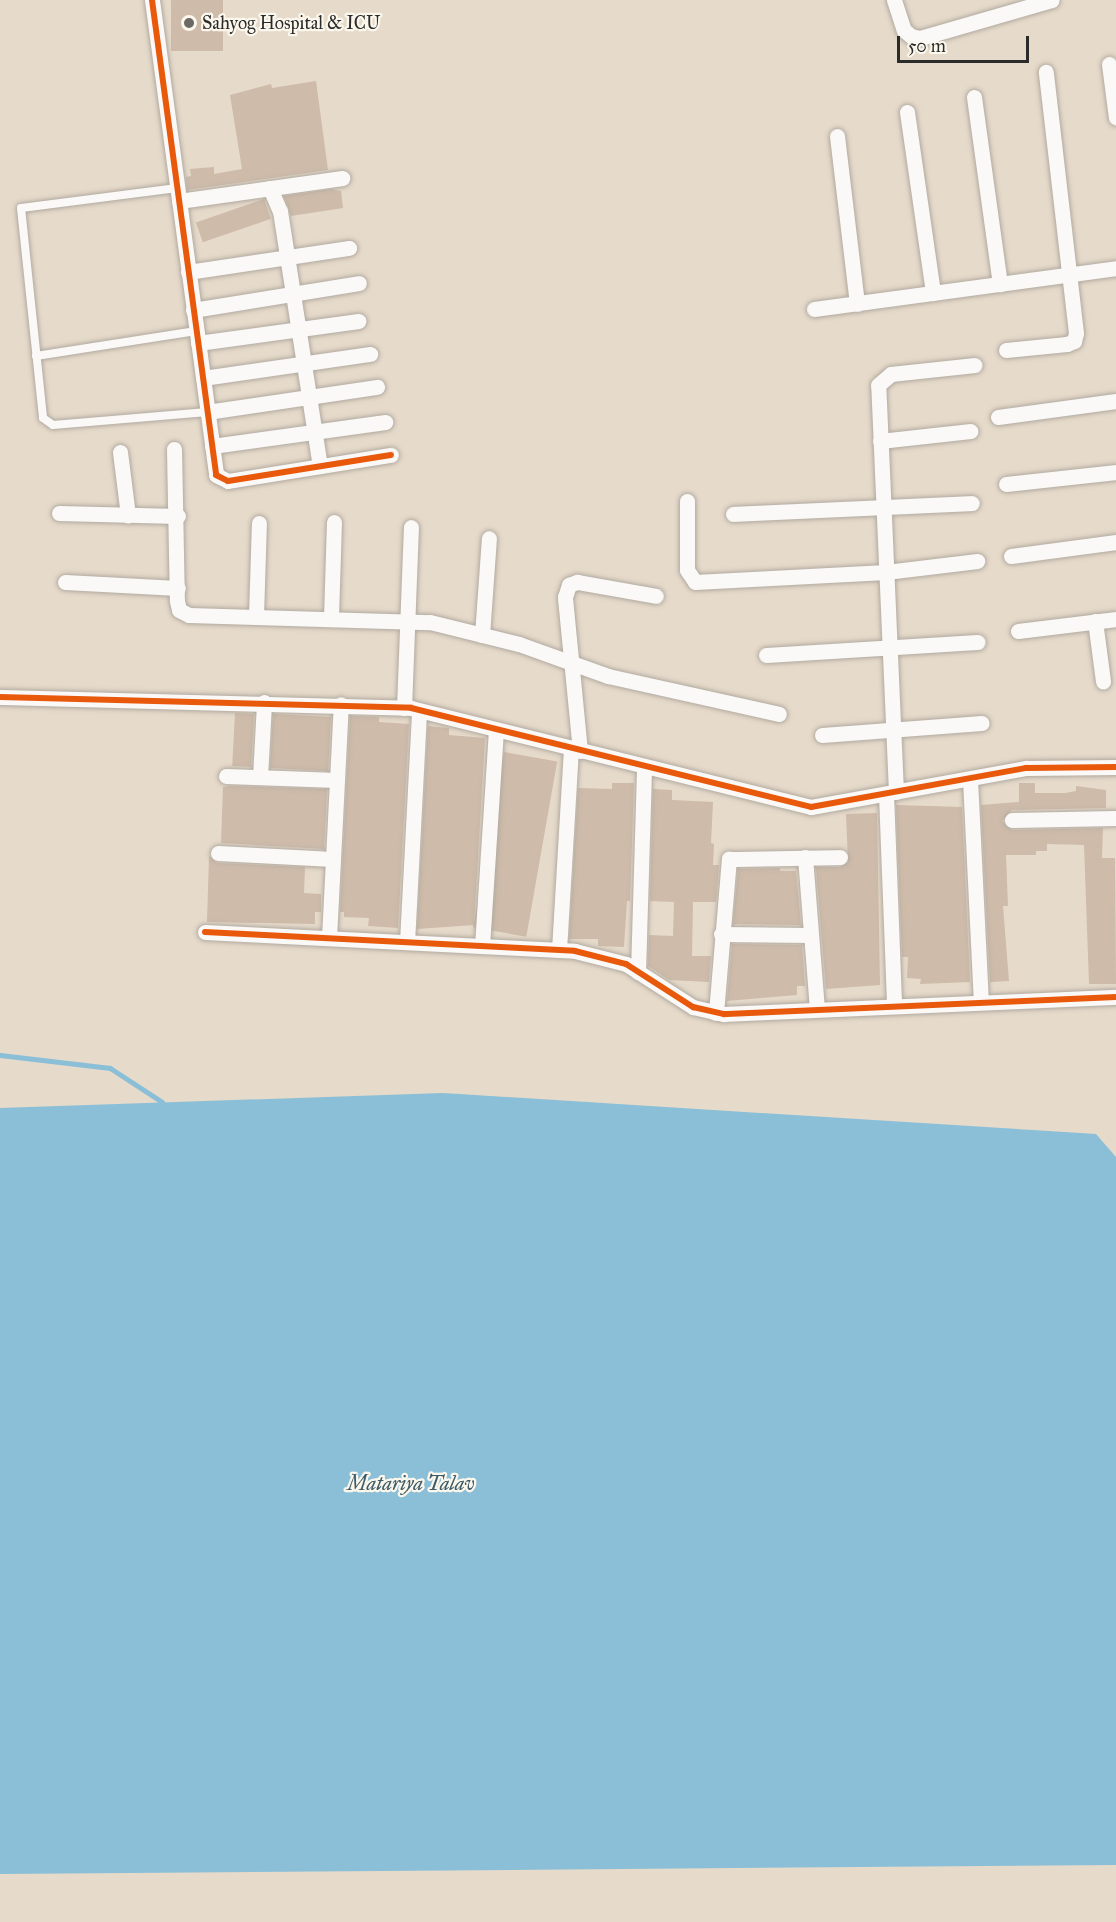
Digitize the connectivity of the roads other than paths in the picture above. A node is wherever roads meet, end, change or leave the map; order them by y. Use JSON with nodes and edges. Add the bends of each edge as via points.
{"nodes":[{"id":1,"x":152,"y":0,"type":"edge"},
{"id":2,"x":894,"y":0,"type":"edge"},
{"id":3,"x":1052,"y":0,"type":"edge"},
{"id":4,"x":1109,"y":64,"type":"dead end"},
{"id":5,"x":1046,"y":72,"type":"dead end"},
{"id":6,"x":974,"y":97,"type":"dead end"},
{"id":7,"x":907,"y":112,"type":"dead end"},
{"id":8,"x":1116,"y":118,"type":"edge"},
{"id":9,"x":837,"y":136,"type":"dead end"},
{"id":10,"x":342,"y":177,"type":"dead end"},
{"id":11,"x":270,"y":188,"type":"junction"},
{"id":12,"x":178,"y":195,"type":"junction"},
{"id":13,"x":349,"y":248,"type":"dead end"},
{"id":14,"x":287,"y":257,"type":"junction"},
{"id":15,"x":1116,"y":268,"type":"edge"},
{"id":16,"x":188,"y":272,"type":"junction"},
{"id":17,"x":1068,"y":274,"type":"junction"},
{"id":18,"x":359,"y":283,"type":"dead end"},
{"id":19,"x":1000,"y":284,"type":"junction"},
{"id":20,"x":933,"y":293,"type":"junction"},
{"id":21,"x":292,"y":294,"type":"junction"},
{"id":22,"x":856,"y":304,"type":"junction"},
{"id":23,"x":814,"y":309,"type":"dead end"},
{"id":24,"x":193,"y":310,"type":"junction"},
{"id":25,"x":358,"y":321,"type":"dead end"},
{"id":26,"x":298,"y":329,"type":"junction"},
{"id":27,"x":197,"y":337,"type":"junction"},
{"id":28,"x":1006,"y":350,"type":"dead end"},
{"id":29,"x":370,"y":354,"type":"dead end"},
{"id":30,"x":36,"y":356,"type":"junction"},
{"id":31,"x":303,"y":364,"type":"junction"},
{"id":32,"x":975,"y":365,"type":"dead end"},
{"id":33,"x":203,"y":378,"type":"junction"},
{"id":34,"x":377,"y":387,"type":"dead end"},
{"id":35,"x":309,"y":397,"type":"junction"},
{"id":36,"x":1116,"y":401,"type":"edge"},
{"id":37,"x":207,"y":412,"type":"junction"},
{"id":38,"x":998,"y":417,"type":"dead end"},
{"id":39,"x":385,"y":422,"type":"dead end"},
{"id":40,"x":970,"y":431,"type":"dead end"},
{"id":41,"x":314,"y":432,"type":"junction"},
{"id":42,"x":879,"y":441,"type":"junction"},
{"id":43,"x":212,"y":446,"type":"junction"},
{"id":44,"x":174,"y":449,"type":"dead end"},
{"id":45,"x":120,"y":452,"type":"dead end"},
{"id":46,"x":391,"y":455,"type":"dead end"},
{"id":47,"x":320,"y":466,"type":"junction"},
{"id":48,"x":1116,"y":472,"type":"edge"},
{"id":49,"x":1006,"y":484,"type":"dead end"},
{"id":50,"x":687,"y":501,"type":"dead end"},
{"id":51,"x":972,"y":503,"type":"dead end"},
{"id":52,"x":883,"y":507,"type":"junction"},
{"id":53,"x":59,"y":513,"type":"dead end"},
{"id":54,"x":733,"y":514,"type":"dead end"},
{"id":55,"x":128,"y":515,"type":"junction"},
{"id":56,"x":178,"y":516,"type":"junction"},
{"id":57,"x":334,"y":522,"type":"dead end"},
{"id":58,"x":259,"y":523,"type":"dead end"},
{"id":59,"x":411,"y":527,"type":"dead end"},
{"id":60,"x":489,"y":538,"type":"dead end"},
{"id":61,"x":1116,"y":542,"type":"edge"},
{"id":62,"x":1011,"y":556,"type":"dead end"},
{"id":63,"x":978,"y":561,"type":"dead end"},
{"id":64,"x":886,"y":572,"type":"junction"},
{"id":65,"x":65,"y":582,"type":"dead end"},
{"id":66,"x":178,"y":588,"type":"junction"},
{"id":67,"x":656,"y":596,"type":"dead end"},
{"id":68,"x":256,"y":616,"type":"junction"},
{"id":69,"x":331,"y":617,"type":"junction"},
{"id":70,"x":408,"y":618,"type":"junction"},
{"id":71,"x":1116,"y":619,"type":"edge"},
{"id":72,"x":1095,"y":621,"type":"junction"},
{"id":73,"x":1018,"y":631,"type":"dead end"},
{"id":74,"x":482,"y":635,"type":"junction"},
{"id":75,"x":978,"y":642,"type":"dead end"},
{"id":76,"x":890,"y":649,"type":"junction"},
{"id":77,"x":766,"y":655,"type":"dead end"},
{"id":78,"x":570,"y":663,"type":"junction"},
{"id":79,"x":1103,"y":681,"type":"dead end"},
{"id":80,"x":0,"y":697,"type":"edge"},
{"id":81,"x":264,"y":702,"type":"junction"},
{"id":82,"x":340,"y":704,"type":"junction"},
{"id":83,"x":412,"y":709,"type":"junction"},
{"id":84,"x":779,"y":714,"type":"dead end"},
{"id":85,"x":982,"y":723,"type":"dead end"},
{"id":86,"x":496,"y":730,"type":"junction"},
{"id":87,"x":893,"y":730,"type":"junction"},
{"id":88,"x":822,"y":735,"type":"dead end"},
{"id":89,"x":576,"y":750,"type":"junction"},
{"id":90,"x":644,"y":767,"type":"junction"},
{"id":91,"x":1116,"y":767,"type":"edge"},
{"id":92,"x":226,"y":776,"type":"dead end"},
{"id":93,"x":260,"y":777,"type":"junction"},
{"id":94,"x":970,"y":778,"type":"junction"},
{"id":95,"x":337,"y":780,"type":"junction"},
{"id":96,"x":891,"y":793,"type":"junction"},
{"id":97,"x":1116,"y":818,"type":"edge"},
{"id":98,"x":1012,"y":820,"type":"dead end"},
{"id":99,"x":218,"y":853,"type":"dead end"},
{"id":100,"x":840,"y":857,"type":"dead end"},
{"id":101,"x":805,"y":858,"type":"junction"},
{"id":102,"x":333,"y":859,"type":"junction"},
{"id":103,"x":205,"y":932,"type":"dead end"},
{"id":104,"x":721,"y":934,"type":"junction"},
{"id":105,"x":811,"y":935,"type":"junction"},
{"id":106,"x":329,"y":938,"type":"junction"},
{"id":107,"x":407,"y":942,"type":"junction"},
{"id":108,"x":482,"y":946,"type":"junction"},
{"id":109,"x":559,"y":950,"type":"junction"},
{"id":110,"x":638,"y":972,"type":"junction"},
{"id":111,"x":1116,"y":998,"type":"edge"},
{"id":112,"x":981,"y":1002,"type":"junction"},
{"id":113,"x":894,"y":1006,"type":"junction"},
{"id":114,"x":817,"y":1009,"type":"junction"},
{"id":115,"x":716,"y":1013,"type":"junction"}],
"edges":[{"from":1,"to":12,"type":"street"},
{"from":2,"to":3,"type":"street","via":[[903,30],[920,38]]},
{"from":4,"to":8,"type":"street"},
{"from":5,"to":17,"type":"street"},
{"from":6,"to":19,"type":"street"},
{"from":7,"to":20,"type":"street"},
{"from":9,"to":22,"type":"street"},
{"from":10,"to":11,"type":"street"},
{"from":11,"to":12,"type":"street"},
{"from":11,"to":14,"type":"street","via":[[280,211]]},
{"from":12,"to":16,"type":"street"},
{"from":12,"to":30,"type":"lane","via":[[21,208]]},
{"from":13,"to":14,"type":"street"},
{"from":14,"to":16,"type":"street"},
{"from":14,"to":21,"type":"street"},
{"from":15,"to":17,"type":"street"},
{"from":16,"to":24,"type":"street"},
{"from":17,"to":19,"type":"street"},
{"from":17,"to":28,"type":"street","via":[[1074,341]]},
{"from":18,"to":21,"type":"street"},
{"from":19,"to":20,"type":"street"},
{"from":20,"to":22,"type":"street"},
{"from":21,"to":24,"type":"street"},
{"from":21,"to":26,"type":"street"},
{"from":22,"to":23,"type":"street"},
{"from":24,"to":27,"type":"street"},
{"from":25,"to":26,"type":"street"},
{"from":26,"to":27,"type":"street"},
{"from":26,"to":31,"type":"street"},
{"from":27,"to":30,"type":"lane"},
{"from":27,"to":33,"type":"street"},
{"from":29,"to":31,"type":"street"},
{"from":30,"to":37,"type":"lane","via":[[46,424]]},
{"from":31,"to":33,"type":"street"},
{"from":31,"to":35,"type":"street"},
{"from":32,"to":42,"type":"street","via":[[883,378],[878,395]]},
{"from":33,"to":37,"type":"street"},
{"from":34,"to":35,"type":"street"},
{"from":35,"to":37,"type":"street"},
{"from":35,"to":41,"type":"street"},
{"from":36,"to":38,"type":"street"},
{"from":37,"to":43,"type":"street"},
{"from":39,"to":41,"type":"street"},
{"from":40,"to":42,"type":"street"},
{"from":41,"to":43,"type":"street"},
{"from":41,"to":47,"type":"street"},
{"from":42,"to":52,"type":"street"},
{"from":43,"to":47,"type":"street","via":[[216,475],[228,482]]},
{"from":44,"to":56,"type":"street"},
{"from":45,"to":55,"type":"street"},
{"from":46,"to":47,"type":"street"},
{"from":48,"to":49,"type":"street"},
{"from":50,"to":64,"type":"street","via":[[687,570],[695,582]]},
{"from":51,"to":52,"type":"street"},
{"from":52,"to":54,"type":"street"},
{"from":52,"to":64,"type":"street"},
{"from":53,"to":55,"type":"street"},
{"from":55,"to":56,"type":"street"},
{"from":56,"to":66,"type":"street"},
{"from":57,"to":69,"type":"street"},
{"from":58,"to":68,"type":"street"},
{"from":59,"to":70,"type":"street"},
{"from":60,"to":74,"type":"street"},
{"from":61,"to":62,"type":"street"},
{"from":63,"to":64,"type":"street"},
{"from":64,"to":76,"type":"street"},
{"from":65,"to":66,"type":"street"},
{"from":66,"to":68,"type":"street","via":[[179,610],[189,615]]},
{"from":67,"to":78,"type":"street","via":[[577,582],[568,585],[565,597]]},
{"from":68,"to":69,"type":"street"},
{"from":69,"to":70,"type":"street"},
{"from":70,"to":74,"type":"street"},
{"from":70,"to":83,"type":"street"},
{"from":71,"to":72,"type":"street"},
{"from":72,"to":73,"type":"street"},
{"from":72,"to":79,"type":"street"},
{"from":74,"to":78,"type":"street"},
{"from":75,"to":76,"type":"street"},
{"from":76,"to":77,"type":"street"},
{"from":76,"to":87,"type":"street"},
{"from":78,"to":84,"type":"street","via":[[639,684]]},
{"from":78,"to":89,"type":"street"},
{"from":80,"to":81,"type":"street"},
{"from":81,"to":82,"type":"street"},
{"from":81,"to":93,"type":"street"},
{"from":82,"to":83,"type":"street"},
{"from":82,"to":95,"type":"street"},
{"from":83,"to":86,"type":"street"},
{"from":83,"to":107,"type":"street"},
{"from":85,"to":87,"type":"street"},
{"from":86,"to":89,"type":"street"},
{"from":86,"to":108,"type":"street"},
{"from":87,"to":88,"type":"street"},
{"from":87,"to":96,"type":"street"},
{"from":89,"to":90,"type":"street"},
{"from":89,"to":109,"type":"street"},
{"from":90,"to":96,"type":"street","via":[[811,807]]},
{"from":90,"to":110,"type":"street"},
{"from":91,"to":94,"type":"street","via":[[1026,768]]},
{"from":92,"to":93,"type":"street"},
{"from":93,"to":95,"type":"street"},
{"from":94,"to":96,"type":"street"},
{"from":94,"to":112,"type":"street"},
{"from":95,"to":102,"type":"street"},
{"from":96,"to":113,"type":"street"},
{"from":97,"to":98,"type":"street"},
{"from":99,"to":102,"type":"street"},
{"from":100,"to":101,"type":"street"},
{"from":101,"to":104,"type":"street","via":[[729,859]]},
{"from":101,"to":105,"type":"street"},
{"from":102,"to":106,"type":"street"},
{"from":103,"to":106,"type":"street"},
{"from":104,"to":105,"type":"street"},
{"from":104,"to":115,"type":"street"},
{"from":105,"to":114,"type":"street"},
{"from":106,"to":107,"type":"street"},
{"from":107,"to":108,"type":"street"},
{"from":108,"to":109,"type":"street"},
{"from":109,"to":110,"type":"street","via":[[587,953]]},
{"from":110,"to":115,"type":"street","via":[[693,1007]]},
{"from":111,"to":112,"type":"street"},
{"from":112,"to":113,"type":"street"},
{"from":113,"to":114,"type":"street"},
{"from":114,"to":115,"type":"street"}]}
